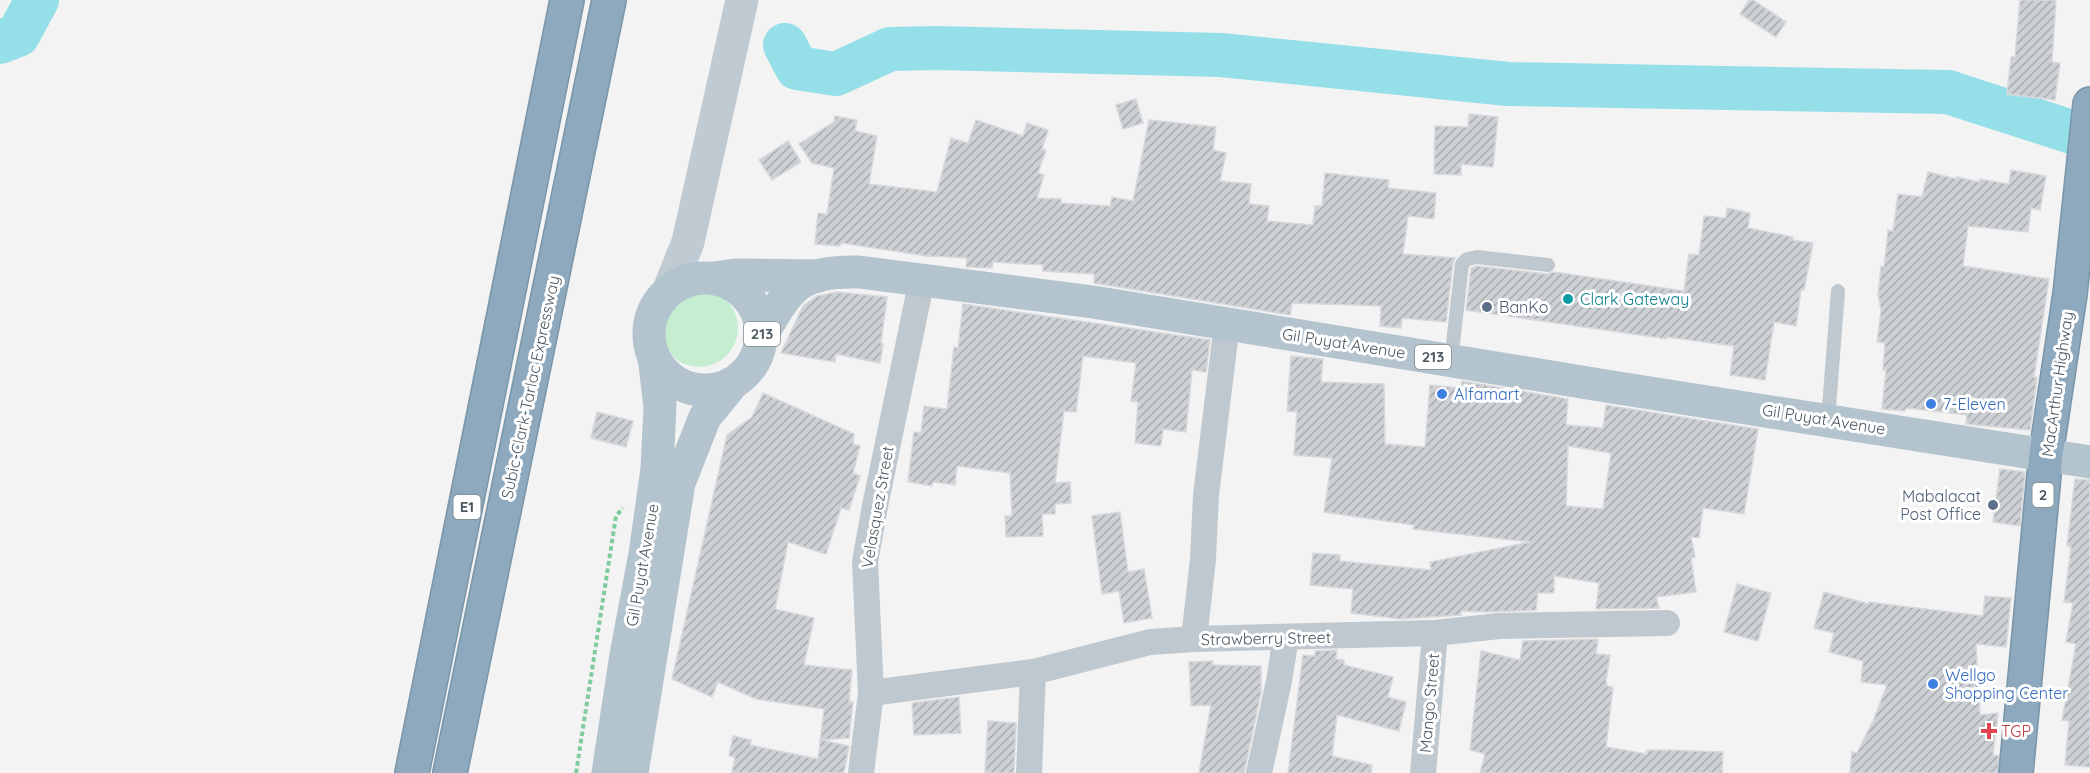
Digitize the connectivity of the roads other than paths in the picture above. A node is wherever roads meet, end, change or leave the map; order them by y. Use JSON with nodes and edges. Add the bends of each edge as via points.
{"nodes":[{"id":1,"x":567,"y":0,"type":"edge"},
{"id":2,"x":609,"y":0,"type":"edge"},
{"id":3,"x":742,"y":0,"type":"edge"},
{"id":4,"x":2090,"y":104,"type":"edge"},
{"id":5,"x":689,"y":232,"type":"junction"},
{"id":6,"x":1548,"y":265,"type":"dead end"},
{"id":7,"x":818,"y":276,"type":"junction"},
{"id":8,"x":705,"y":278,"type":"junction"},
{"id":9,"x":922,"y":279,"type":"junction"},
{"id":10,"x":1838,"y":291,"type":"dead end"},
{"id":11,"x":668,"y":292,"type":"junction"},
{"id":12,"x":2080,"y":295,"type":"edge"},
{"id":13,"x":1227,"y":324,"type":"junction"},
{"id":14,"x":762,"y":334,"type":"junction"},
{"id":15,"x":654,"y":357,"type":"junction"},
{"id":16,"x":1451,"y":360,"type":"junction"},
{"id":17,"x":734,"y":383,"type":"junction"},
{"id":18,"x":1828,"y":420,"type":"junction"},
{"id":19,"x":2046,"y":454,"type":"junction"},
{"id":20,"x":2090,"y":462,"type":"edge"},
{"id":21,"x":1667,"y":623,"type":"dead end"},
{"id":22,"x":1435,"y":633,"type":"junction"},
{"id":23,"x":1286,"y":637,"type":"junction"},
{"id":24,"x":1194,"y":639,"type":"junction"},
{"id":25,"x":1033,"y":672,"type":"junction"},
{"id":26,"x":871,"y":693,"type":"junction"},
{"id":27,"x":412,"y":773,"type":"edge"},
{"id":28,"x":450,"y":773,"type":"edge"},
{"id":29,"x":608,"y":773,"type":"edge"},
{"id":30,"x":632,"y":773,"type":"edge"},
{"id":31,"x":861,"y":773,"type":"edge"},
{"id":32,"x":1029,"y":773,"type":"edge"},
{"id":33,"x":1259,"y":773,"type":"edge"},
{"id":34,"x":1423,"y":773,"type":"edge"},
{"id":35,"x":2016,"y":773,"type":"edge"}],
"edges":[{"from":1,"to":27,"type":"highway","number":"E1"},
{"from":2,"to":28,"type":"highway","name":"Subic-Clark-Tarlac Expressway","number":"E1"},
{"from":3,"to":5,"type":"street"},
{"from":4,"to":12,"type":"highway","name":"MacArthur Highway","number":"2","via":[[2078,218]]},
{"from":5,"to":8,"type":"street"},
{"from":5,"to":11,"type":"street"},
{"from":6,"to":16,"type":"lane","via":[[1467,259],[1462,264]]},
{"from":7,"to":8,"type":"main road","name":"Gil Puyat Avenue","number":"213"},
{"from":7,"to":9,"type":"main road","name":"Gil Puyat Avenue","number":"213","via":[[859,272]]},
{"from":7,"to":14,"type":"main road","name":"Gil Puyat Avenue","number":"213","via":[[805,279],[782,300]]},
{"from":8,"to":11,"type":"main road","number":"213","via":[[688,281]]},
{"from":8,"to":14,"type":"main road","number":"213","via":[[734,286],[743,293],[757,312]]},
{"from":9,"to":13,"type":"main road","name":"Gil Puyat Avenue","number":"213"},
{"from":9,"to":26,"type":"street","name":"Velasquez Street","via":[[865,562]]},
{"from":10,"to":18,"type":"lane"},
{"from":11,"to":15,"type":"main road","via":[[650,322]]},
{"from":12,"to":19,"type":"highway","name":"MacArthur Highway","number":"2"},
{"from":13,"to":16,"type":"main road","name":"Gil Puyat Avenue","number":"213"},
{"from":13,"to":24,"type":"street","via":[[1206,495]]},
{"from":14,"to":17,"type":"main road","number":"213","via":[[757,358]]},
{"from":15,"to":17,"type":"main road","via":[[667,376],[688,388],[711,390]]},
{"from":15,"to":29,"type":"main road","name":"Gil Puyat Avenue","via":[[660,406],[657,469]]},
{"from":16,"to":18,"type":"main road","name":"Gil Puyat Avenue","number":"213"},
{"from":17,"to":30,"type":"main road","name":"Gil Puyat Avenue","via":[[705,417],[679,483]]},
{"from":18,"to":19,"type":"main road","name":"Gil Puyat Avenue","number":"213"},
{"from":19,"to":20,"type":"main road","number":"213"},
{"from":19,"to":35,"type":"highway","name":"MacArthur Highway","number":"2"},
{"from":21,"to":22,"type":"street","name":"Strawberry Street","via":[[1499,626]]},
{"from":22,"to":23,"type":"street","name":"Strawberry Street"},
{"from":22,"to":34,"type":"street","name":"Mango Street"},
{"from":23,"to":24,"type":"street","name":"Strawberry Street"},
{"from":23,"to":33,"type":"street"},
{"from":24,"to":25,"type":"street","name":"Strawberry Street","via":[[1150,642]]},
{"from":25,"to":26,"type":"street","name":"Strawberry Street"},
{"from":25,"to":32,"type":"street"},
{"from":26,"to":31,"type":"street","name":"Velasquez Street"}]}
